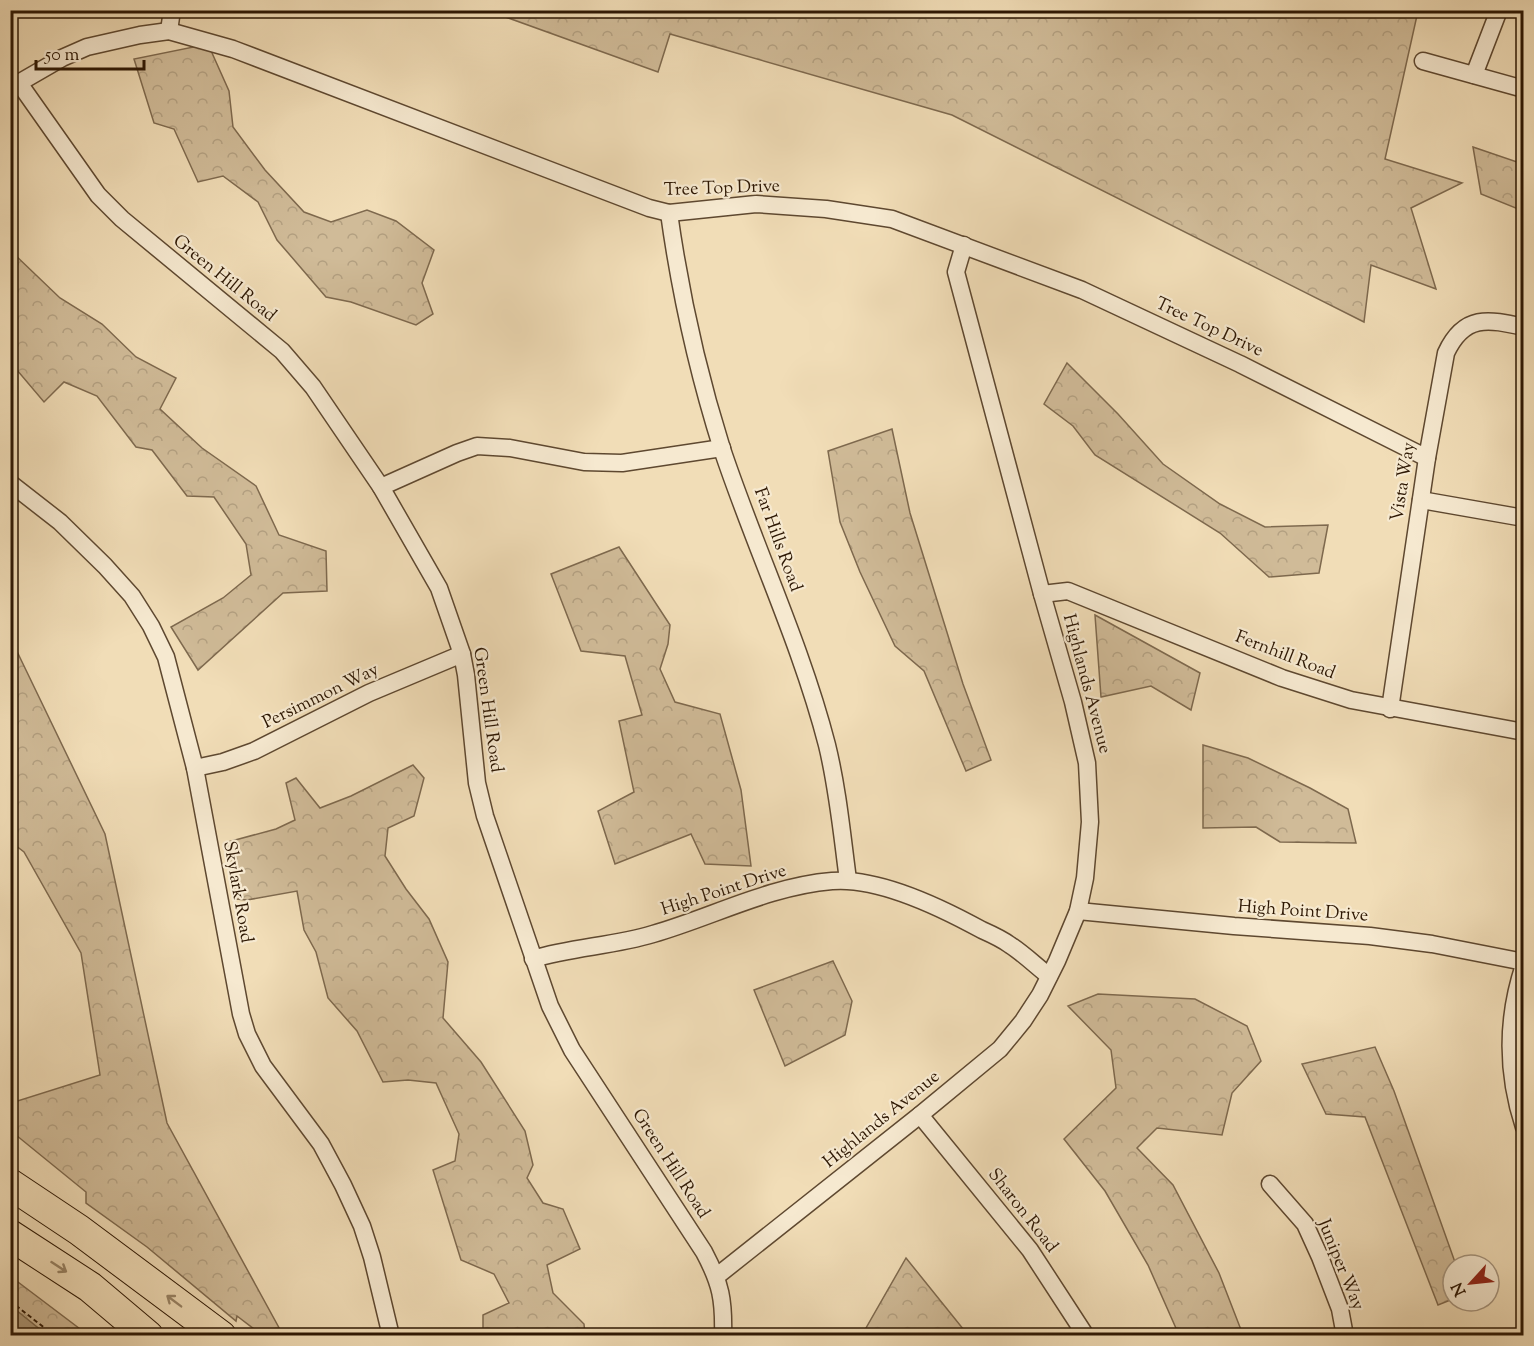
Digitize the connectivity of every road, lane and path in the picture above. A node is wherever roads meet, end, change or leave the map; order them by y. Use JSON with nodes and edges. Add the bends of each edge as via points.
{"nodes":[{"id":1,"x":172,"y":10,"type":"edge"},
{"id":2,"x":1499,"y":10,"type":"edge"},
{"id":3,"x":169,"y":32,"type":"junction"},
{"id":4,"x":1422,"y":61,"type":"dead end"},
{"id":5,"x":1474,"y":75,"type":"junction"},
{"id":6,"x":15,"y":86,"type":"edge"},
{"id":7,"x":1524,"y":89,"type":"edge"},
{"id":8,"x":669,"y":213,"type":"junction"},
{"id":9,"x":964,"y":245,"type":"junction"},
{"id":10,"x":1524,"y":327,"type":"edge"},
{"id":11,"x":722,"y":448,"type":"junction"},
{"id":12,"x":1427,"y":458,"type":"junction"},
{"id":13,"x":10,"y":483,"type":"edge"},
{"id":14,"x":381,"y":487,"type":"junction"},
{"id":15,"x":1421,"y":500,"type":"junction"},
{"id":16,"x":1524,"y":518,"type":"edge"},
{"id":17,"x":1042,"y":594,"type":"junction"},
{"id":18,"x":462,"y":654,"type":"junction"},
{"id":19,"x":1390,"y":709,"type":"junction"},
{"id":20,"x":1524,"y":732,"type":"edge"},
{"id":21,"x":195,"y":768,"type":"junction"},
{"id":22,"x":848,"y":880,"type":"junction"},
{"id":23,"x":1078,"y":911,"type":"junction"},
{"id":24,"x":533,"y":959,"type":"junction"},
{"id":25,"x":1524,"y":963,"type":"edge"},
{"id":26,"x":1049,"y":976,"type":"junction"},
{"id":27,"x":920,"y":1115,"type":"junction"},
{"id":28,"x":1524,"y":1127,"type":"edge"},
{"id":29,"x":10,"y":1184,"type":"edge"},
{"id":30,"x":1270,"y":1184,"type":"dead end"},
{"id":31,"x":10,"y":1234,"type":"edge"},
{"id":32,"x":717,"y":1276,"type":"junction"},
{"id":33,"x":10,"y":1301,"type":"edge"},
{"id":34,"x":55,"y":1335,"type":"edge"},
{"id":35,"x":148,"y":1335,"type":"edge"},
{"id":36,"x":221,"y":1335,"type":"edge"},
{"id":37,"x":391,"y":1335,"type":"edge"},
{"id":38,"x":723,"y":1335,"type":"edge"},
{"id":39,"x":1086,"y":1335,"type":"edge"},
{"id":40,"x":1346,"y":1335,"type":"edge"}],
"edges":[{"from":1,"to":3,"type":"street"},
{"from":2,"to":5,"type":"street"},
{"from":3,"to":6,"type":"street","name":"Tree Top Drive","via":[[87,47]]},
{"from":3,"to":8,"type":"street","name":"Tree Top Drive","via":[[233,49]]},
{"from":4,"to":5,"type":"street"},
{"from":5,"to":7,"type":"street"},
{"from":6,"to":14,"type":"street","name":"Green Hill Road","via":[[98,195],[122,219],[282,351],[313,387]]},
{"from":8,"to":9,"type":"street","name":"Tree Top Drive","via":[[756,204],[826,209],[892,219]]},
{"from":8,"to":11,"type":"street","name":"Far Hills Road","via":[[678,277]]},
{"from":9,"to":12,"type":"street","name":"Tree Top Drive","via":[[1082,290]]},
{"from":9,"to":17,"type":"street","name":"Highlands Avenue","via":[[956,272]]},
{"from":10,"to":12,"type":"street","name":"Vista Way","via":[[1484,320],[1460,330],[1453,339],[1446,353]]},
{"from":11,"to":14,"type":"street","via":[[622,463],[584,462],[477,446]]},
{"from":11,"to":22,"type":"street","name":"Far Hills Road","via":[[826,742],[836,783]]},
{"from":12,"to":15,"type":"street","name":"Vista Way"},
{"from":13,"to":21,"type":"street","name":"Skylark Road","via":[[85,545],[132,596],[166,657]]},
{"from":14,"to":18,"type":"street","name":"Green Hill Road","via":[[439,588]]},
{"from":15,"to":16,"type":"street"},
{"from":15,"to":19,"type":"street","name":"Vista Way"},
{"from":17,"to":19,"type":"street","name":"Fernhill Road","via":[[1068,591],[1282,678]]},
{"from":17,"to":23,"type":"street","name":"Highlands Avenue","via":[[1087,764],[1090,822]]},
{"from":18,"to":21,"type":"street","name":"Persimmon Way","via":[[369,693],[254,751]]},
{"from":18,"to":24,"type":"street","name":"Green Hill Road","via":[[484,816]]},
{"from":19,"to":20,"type":"street","name":"Fernhill Road"},
{"from":21,"to":37,"type":"street","name":"Skylark Road","via":[[236,993],[248,1034],[263,1066],[314,1135],[343,1185],[372,1257]]},
{"from":22,"to":24,"type":"street","name":"High Point Drive","via":[[774,893],[650,935]]},
{"from":22,"to":26,"type":"street","name":"High Point Drive","via":[[896,891],[954,915],[1009,944]]},
{"from":23,"to":25,"type":"street","name":"High Point Drive","via":[[1370,936]]},
{"from":23,"to":26,"type":"street","name":"Highlands Avenue"},
{"from":24,"to":32,"type":"street","name":"Green Hill Road","via":[[572,1050]]},
{"from":25,"to":28,"type":"street","via":[[1516,987],[1509,1036],[1512,1085]]},
{"from":26,"to":27,"type":"street","name":"Highlands Avenue","via":[[1023,1021],[1000,1049]]},
{"from":27,"to":32,"type":"street","name":"Highlands Avenue"},
{"from":27,"to":39,"type":"street","name":"Sharon Road","via":[[1030,1250]]},
{"from":36,"to":29,"type":"highway","one_way":true},
{"from":30,"to":40,"type":"street","name":"Juniper Way","via":[[1305,1224],[1340,1309]]},
{"from":31,"to":35,"type":"highway","one_way":true,"via":[[90,1287]]},
{"from":32,"to":38,"type":"street","name":"Green Hill Road"},
{"from":33,"to":34,"type":"path"}]}
